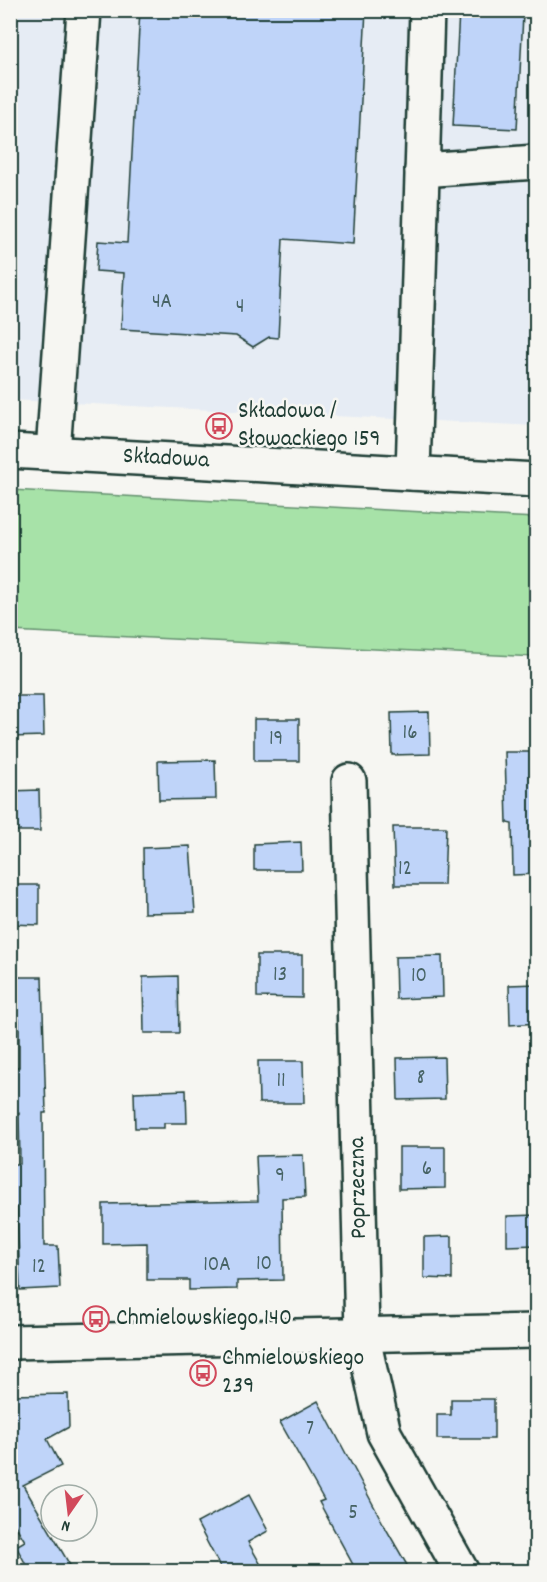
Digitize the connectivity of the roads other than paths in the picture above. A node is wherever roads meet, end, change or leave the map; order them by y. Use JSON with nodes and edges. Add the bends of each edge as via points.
{"nodes":[{"id":1,"x":84,"y":10,"type":"edge"},
{"id":2,"x":427,"y":10,"type":"edge"},
{"id":3,"x":537,"y":162,"type":"edge"},
{"id":4,"x":422,"y":170,"type":"junction"},
{"id":5,"x":10,"y":450,"type":"edge"},
{"id":6,"x":53,"y":453,"type":"junction"},
{"id":7,"x":413,"y":473,"type":"junction"},
{"id":8,"x":537,"y":480,"type":"edge"},
{"id":9,"x":349,"y":781,"type":"dead end"},
{"id":10,"x":537,"y":1331,"type":"edge"},
{"id":11,"x":362,"y":1334,"type":"junction"},
{"id":12,"x":10,"y":1342,"type":"edge"},
{"id":13,"x":462,"y":1572,"type":"edge"}],
"edges":[{"from":1,"to":6,"type":"street"},
{"from":2,"to":4,"type":"street"},
{"from":3,"to":4,"type":"street"},
{"from":4,"to":7,"type":"street"},
{"from":5,"to":6,"type":"street","name":"Składowa"},
{"from":6,"to":7,"type":"street","name":"Składowa"},
{"from":7,"to":8,"type":"street","name":"Składowa"},
{"from":9,"to":11,"type":"street","name":"Poprzeczna"},
{"from":10,"to":11,"type":"street"},
{"from":11,"to":12,"type":"street"},
{"from":11,"to":13,"type":"street","name":"Poprzeczna","via":[[384,1433]]}]}
